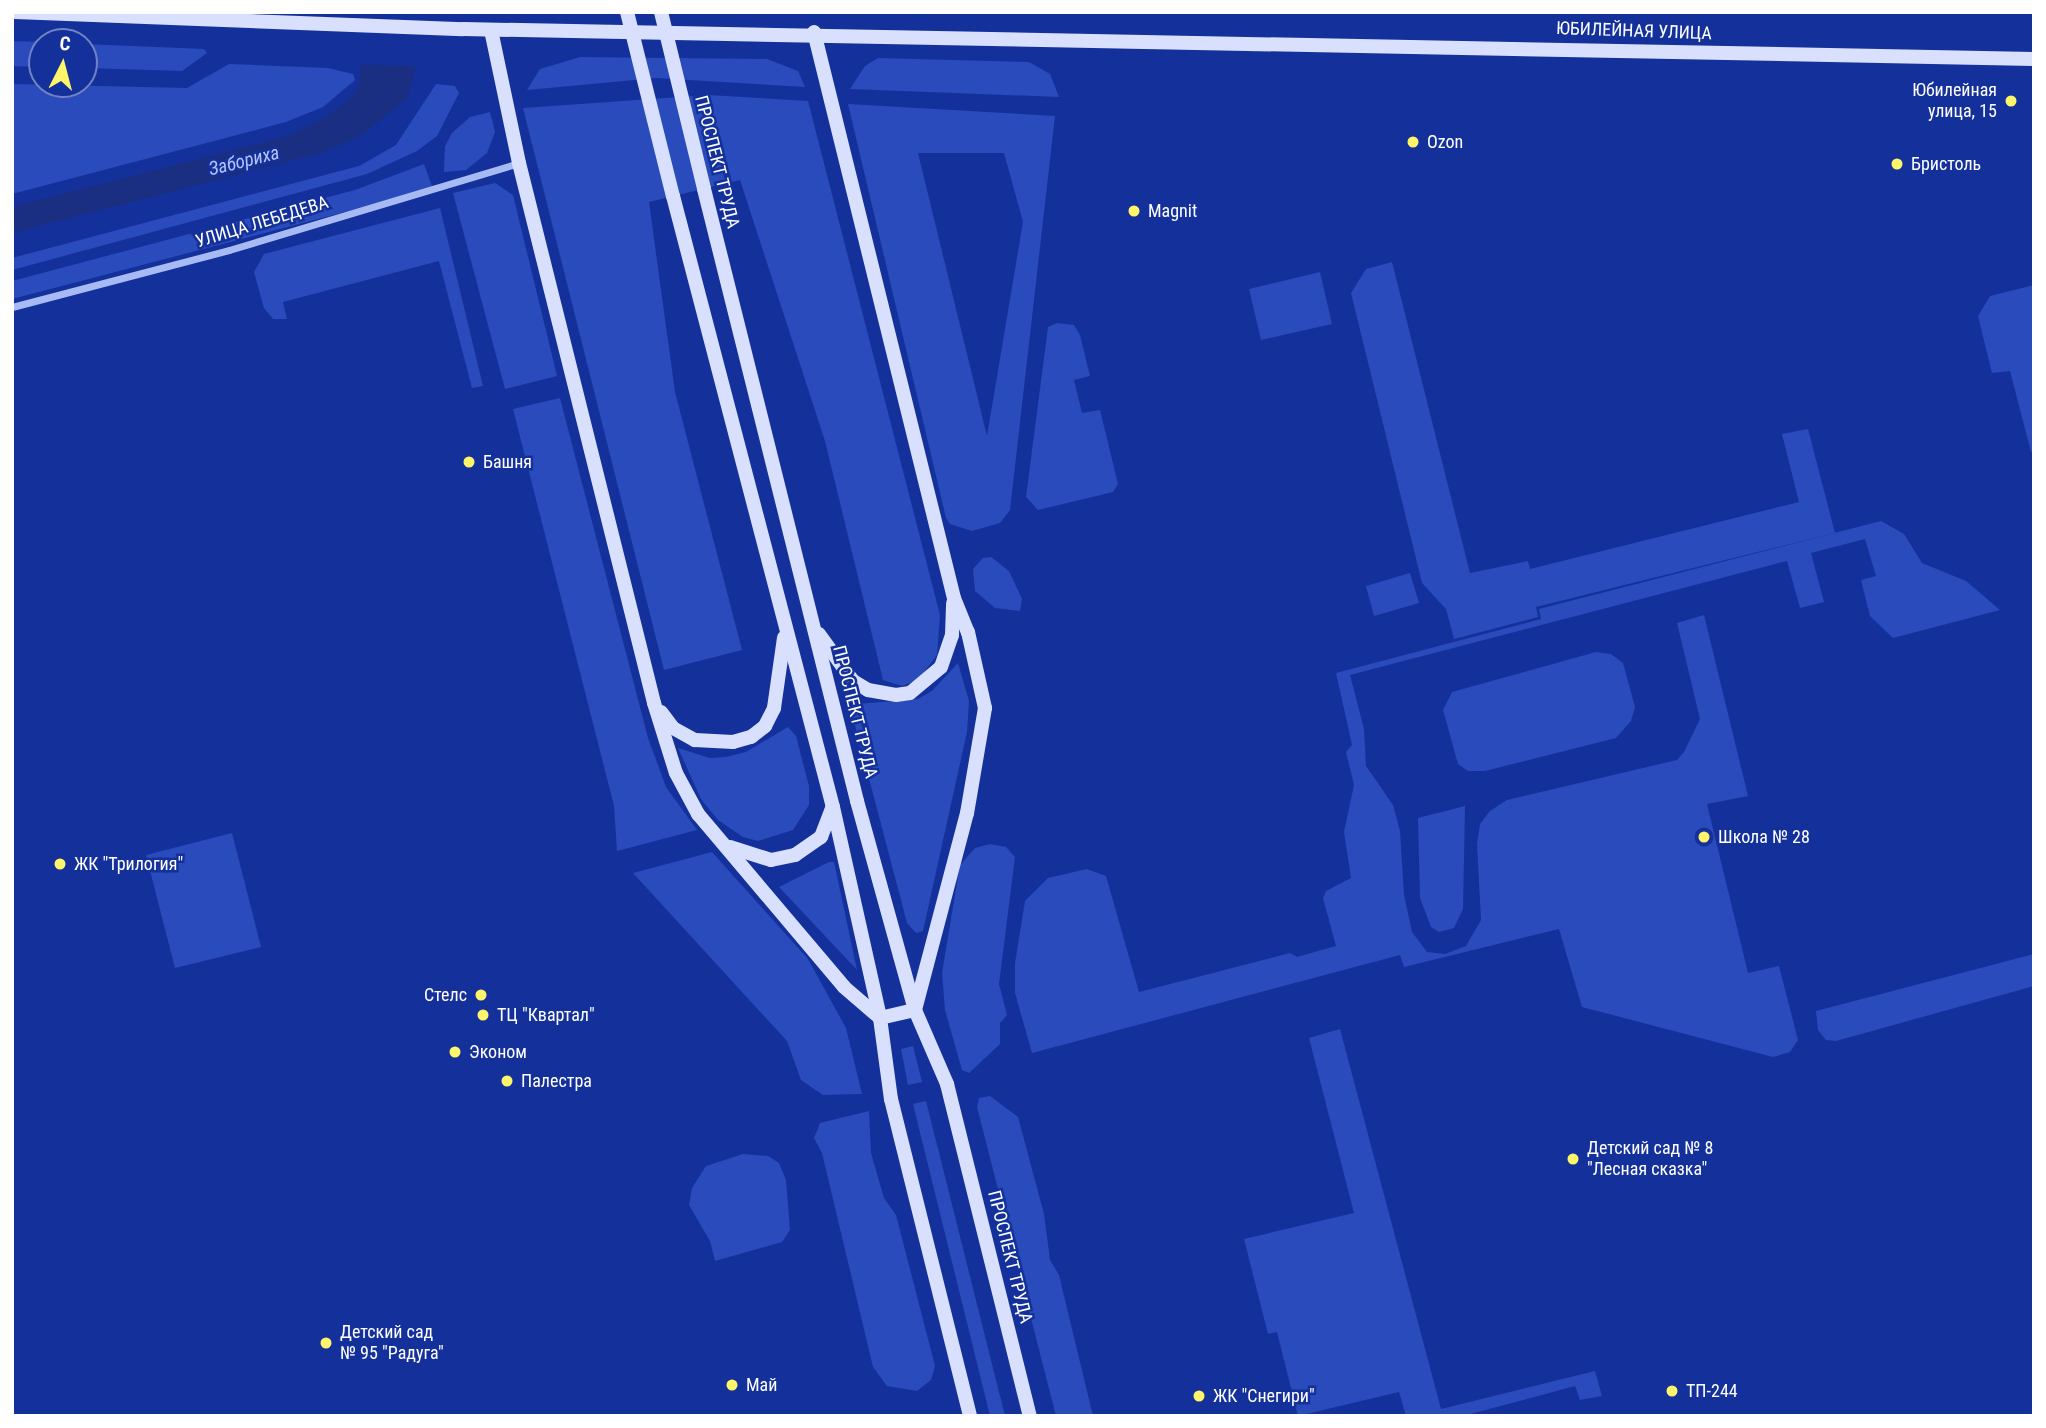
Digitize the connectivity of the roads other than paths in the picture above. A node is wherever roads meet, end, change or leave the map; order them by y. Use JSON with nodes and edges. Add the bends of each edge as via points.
{"nodes":[{"id":1,"x":15,"y":12,"type":"edge"},
{"id":2,"x":627,"y":12,"type":"edge"},
{"id":3,"x":661,"y":12,"type":"edge"},
{"id":4,"x":491,"y":30,"type":"junction"},
{"id":5,"x":814,"y":32,"type":"junction"},
{"id":6,"x":2034,"y":59,"type":"edge"},
{"id":7,"x":519,"y":163,"type":"junction"},
{"id":8,"x":12,"y":307,"type":"edge"},
{"id":9,"x":954,"y":598,"type":"junction"},
{"id":10,"x":813,"y":624,"type":"junction"},
{"id":11,"x":785,"y":632,"type":"junction"},
{"id":12,"x":654,"y":703,"type":"junction"},
{"id":13,"x":833,"y":807,"type":"junction"},
{"id":14,"x":728,"y":846,"type":"junction"},
{"id":15,"x":915,"y":1010,"type":"junction"},
{"id":16,"x":880,"y":1018,"type":"junction"},
{"id":17,"x":970,"y":1416,"type":"edge"},
{"id":18,"x":1030,"y":1416,"type":"edge"}],
"edges":[{"from":1,"to":4,"type":"main road","name":"ЮБИЛЕЙНАЯ УЛИЦА"},
{"from":2,"to":11,"type":"main road","bridge":true},
{"from":3,"to":10,"type":"main road","name":"ПРОСПЕКТ ТРУДА","bridge":true},
{"from":4,"to":5,"type":"main road","name":"ЮБИЛЕЙНАЯ УЛИЦА"},
{"from":4,"to":7,"type":"main road"},
{"from":5,"to":6,"type":"main road","name":"ЮБИЛЕЙНАЯ УЛИЦА"},
{"from":5,"to":9,"type":"main road"},
{"from":7,"to":8,"type":"street","name":"УЛИЦА ЛЕБЕДЕВА","via":[[229,250]]},
{"from":7,"to":12,"type":"main road"},
{"from":9,"to":10,"type":"main road","via":[[946,656],[933,677],[910,693],[868,690],[853,681]]},
{"from":9,"to":15,"type":"main road","via":[[983,688],[984,734],[930,969]]},
{"from":10,"to":15,"type":"main road","name":"ПРОСПЕКТ ТРУДА"},
{"from":11,"to":12,"type":"main road","via":[[774,708],[765,726],[751,737],[713,744],[695,740],[673,728]]},
{"from":11,"to":13,"type":"main road"},
{"from":12,"to":14,"type":"main road","via":[[685,795]]},
{"from":13,"to":14,"type":"main road","via":[[821,836],[795,855],[771,860]]},
{"from":13,"to":16,"type":"main road"},
{"from":14,"to":16,"type":"main road","via":[[844,987]]},
{"from":15,"to":16,"type":"main road"},
{"from":15,"to":18,"type":"main road","name":"ПРОСПЕКТ ТРУДА","via":[[947,1084]]},
{"from":16,"to":17,"type":"main road","via":[[891,1099]]}]}
